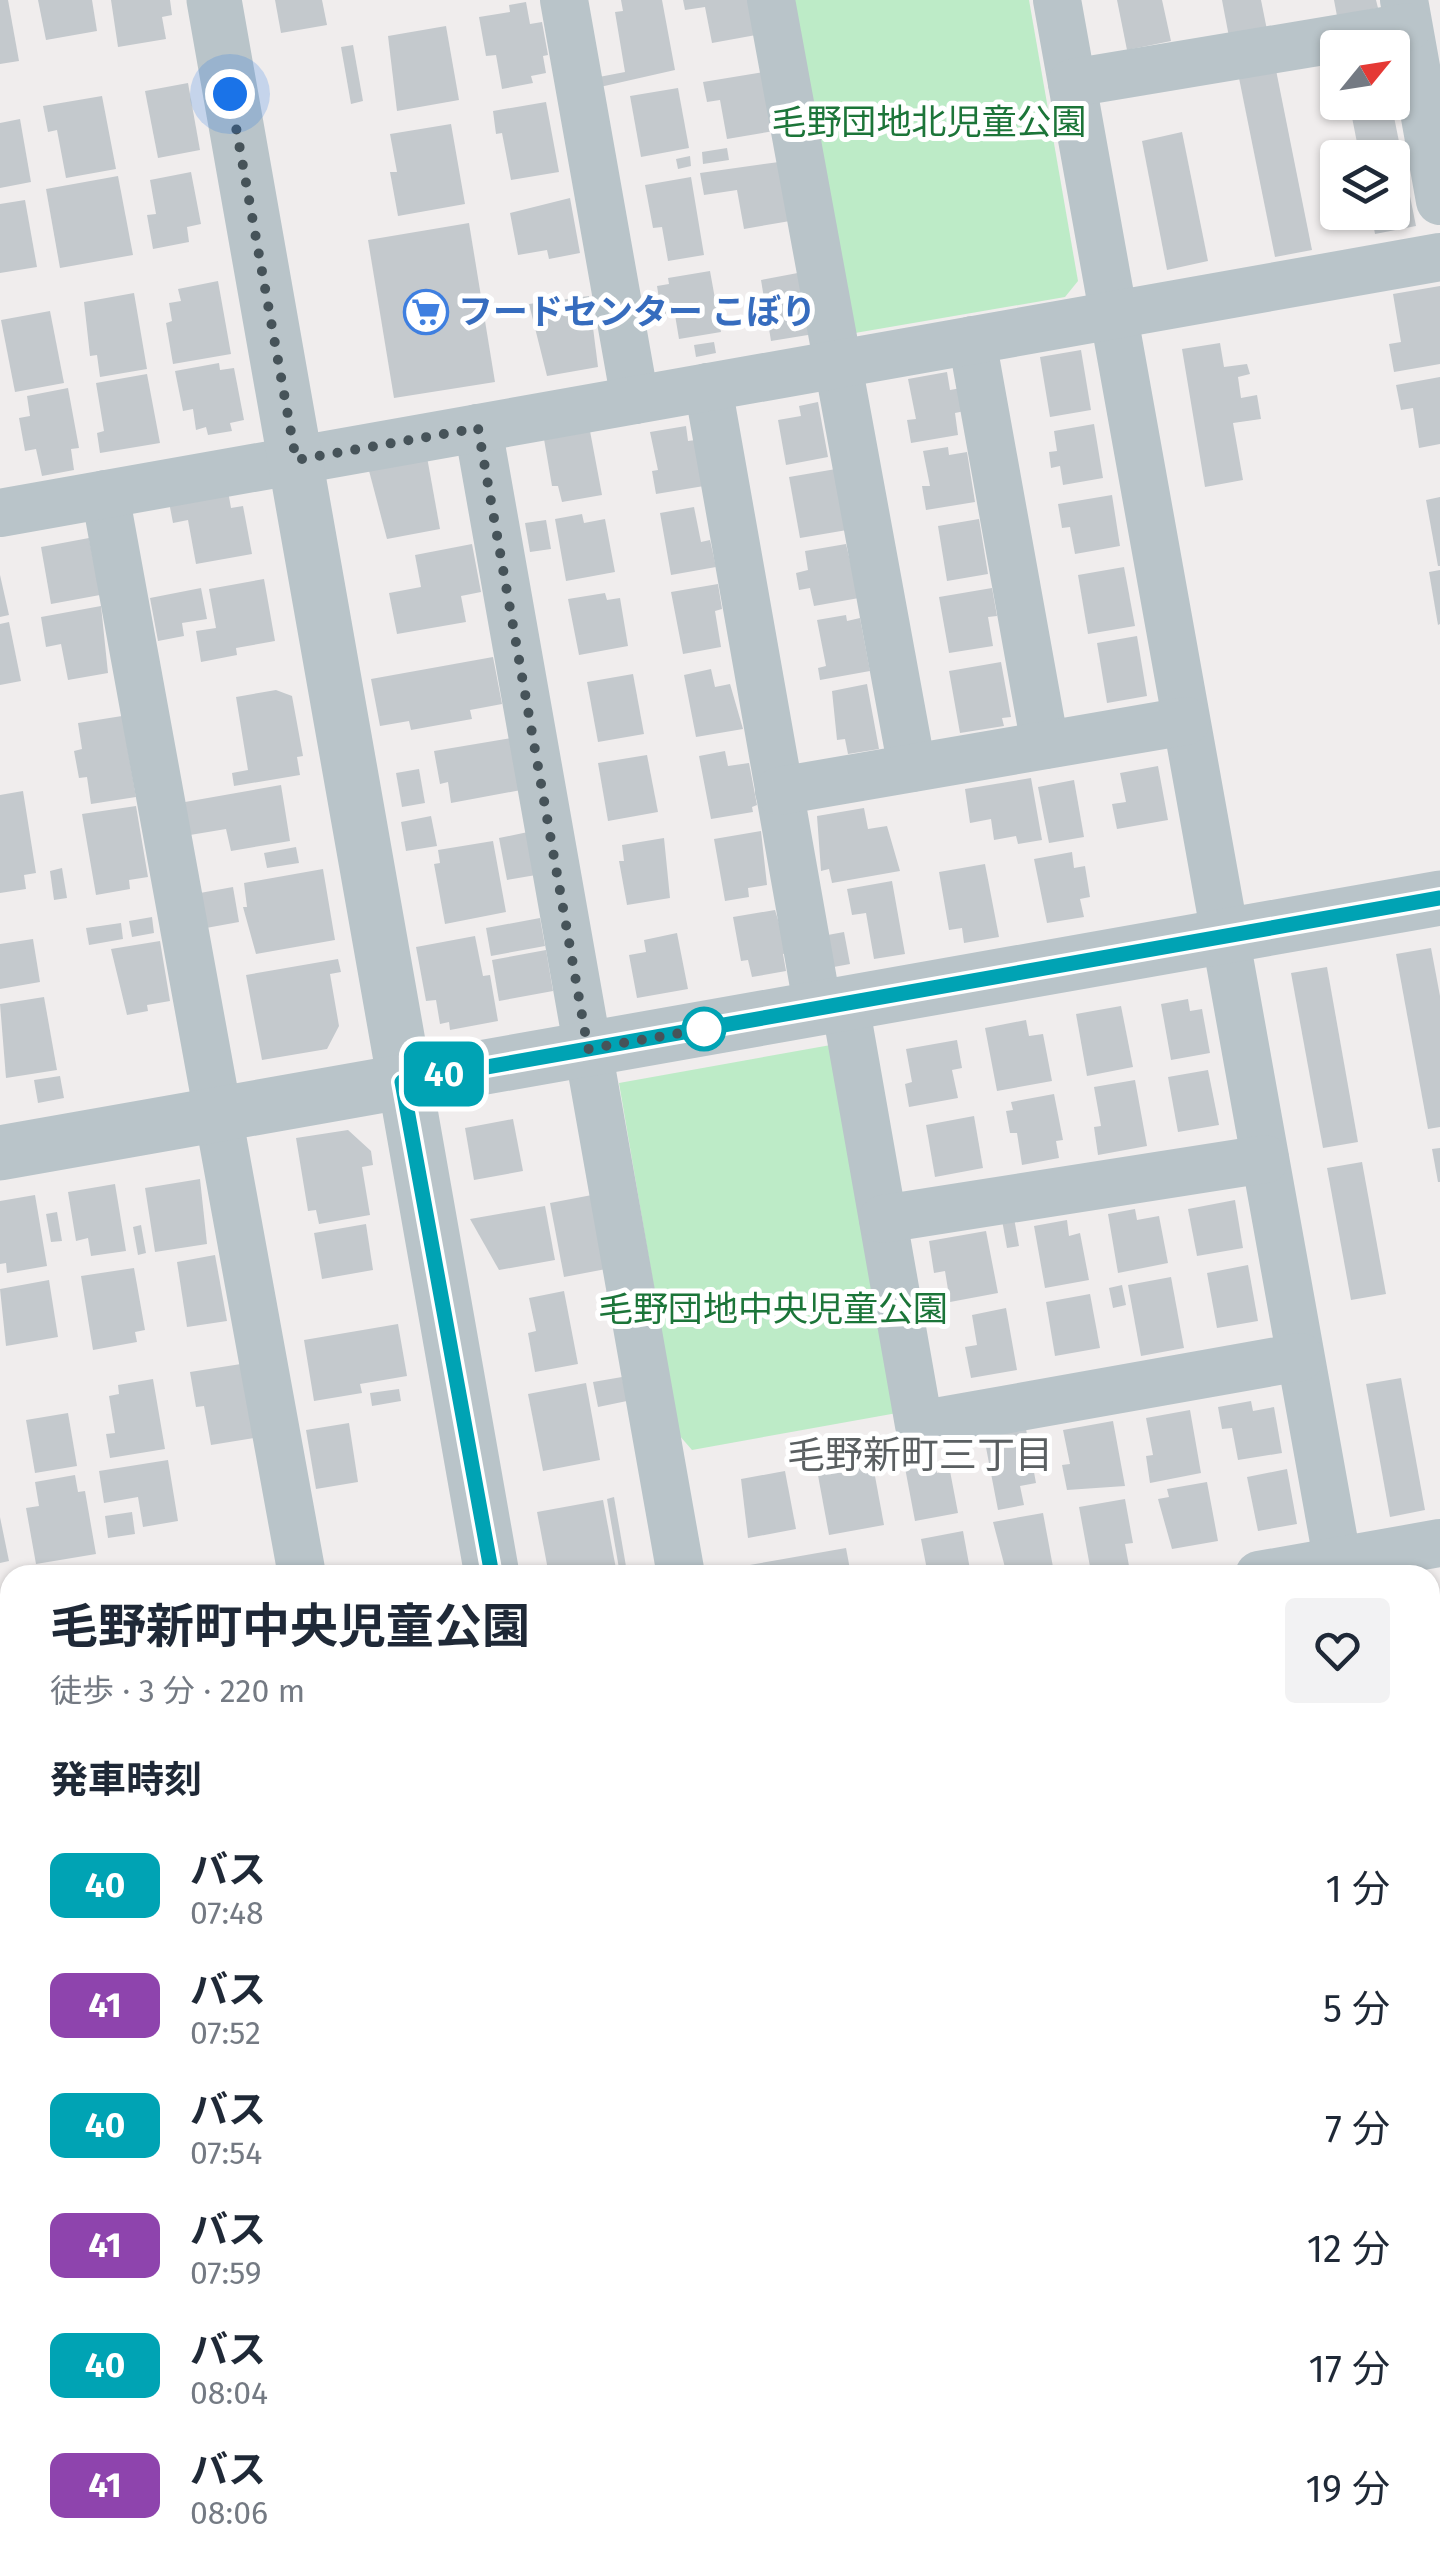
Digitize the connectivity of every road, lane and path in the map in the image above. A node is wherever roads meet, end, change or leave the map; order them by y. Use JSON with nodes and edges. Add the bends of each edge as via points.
{"nodes":[{"id":1,"x":214,"y":0,"type":"edge"},
{"id":2,"x":564,"y":0,"type":"edge"},
{"id":3,"x":771,"y":0,"type":"edge"},
{"id":4,"x":1057,"y":0,"type":"edge"},
{"id":5,"x":1406,"y":13,"type":"edge"},
{"id":6,"x":1072,"y":83,"type":"junction"},
{"id":7,"x":1432,"y":112,"type":"edge"},
{"id":8,"x":1440,"y":200,"type":"edge"},
{"id":9,"x":1440,"y":256,"type":"edge"},
{"id":10,"x":1114,"y":315,"type":"junction"},
{"id":11,"x":972,"y":340,"type":"junction"},
{"id":12,"x":838,"y":363,"type":"junction"},
{"id":13,"x":708,"y":387,"type":"junction"},
{"id":14,"x":634,"y":400,"type":"junction"},
{"id":15,"x":478,"y":428,"type":"junction"},
{"id":16,"x":296,"y":460,"type":"junction"},
{"id":17,"x":105,"y":494,"type":"junction"},
{"id":18,"x":0,"y":513,"type":"edge"},
{"id":19,"x":1186,"y":720,"type":"junction"},
{"id":20,"x":1044,"y":745,"type":"junction"},
{"id":21,"x":912,"y":768,"type":"junction"},
{"id":22,"x":779,"y":791,"type":"junction"},
{"id":23,"x":1440,"y":898,"type":"edge"},
{"id":24,"x":1225,"y":936,"type":"junction"},
{"id":25,"x":832,"y":1006,"type":"junction"},
{"id":26,"x":588,"y":1049,"type":"junction"},
{"id":27,"x":402,"y":1082,"type":"junction"},
{"id":28,"x":218,"y":1114,"type":"junction"},
{"id":29,"x":0,"y":1153,"type":"edge"},
{"id":30,"x":1264,"y":1159,"type":"junction"},
{"id":31,"x":882,"y":1218,"type":"junction"},
{"id":32,"x":1300,"y":1358,"type":"junction"},
{"id":33,"x":1440,"y":1543,"type":"edge"},
{"id":34,"x":300,"y":1565,"type":"edge"},
{"id":35,"x":490,"y":1565,"type":"edge"},
{"id":36,"x":680,"y":1565,"type":"edge"},
{"id":37,"x":1337,"y":1565,"type":"edge"},
{"id":38,"x":1350,"y":1565,"type":"edge"}],
"edges":[{"from":1,"to":16,"type":"street"},
{"from":2,"to":14,"type":"street"},
{"from":3,"to":12,"type":"street"},
{"from":4,"to":6,"type":"street"},
{"from":5,"to":6,"type":"street"},
{"from":5,"to":7,"type":"street"},
{"from":6,"to":10,"type":"street"},
{"from":7,"to":8,"type":"street"},
{"from":9,"to":10,"type":"street"},
{"from":10,"to":11,"type":"street"},
{"from":10,"to":19,"type":"street"},
{"from":11,"to":12,"type":"street"},
{"from":11,"to":20,"type":"street"},
{"from":12,"to":13,"type":"street"},
{"from":12,"to":21,"type":"street"},
{"from":13,"to":14,"type":"street"},
{"from":13,"to":22,"type":"street"},
{"from":14,"to":15,"type":"street"},
{"from":15,"to":16,"type":"street"},
{"from":15,"to":26,"type":"street"},
{"from":16,"to":17,"type":"street"},
{"from":16,"to":27,"type":"street"},
{"from":17,"to":18,"type":"street"},
{"from":17,"to":28,"type":"street"},
{"from":19,"to":20,"type":"street"},
{"from":19,"to":24,"type":"street"},
{"from":20,"to":21,"type":"street"},
{"from":21,"to":22,"type":"street"},
{"from":22,"to":25,"type":"street"},
{"from":23,"to":24,"type":"street"},
{"from":24,"to":25,"type":"street"},
{"from":24,"to":30,"type":"street"},
{"from":25,"to":26,"type":"street"},
{"from":25,"to":31,"type":"street"},
{"from":26,"to":27,"type":"street"},
{"from":26,"to":36,"type":"street"},
{"from":27,"to":28,"type":"street"},
{"from":27,"to":35,"type":"street"},
{"from":28,"to":29,"type":"street"},
{"from":28,"to":34,"type":"street"},
{"from":30,"to":31,"type":"street"},
{"from":30,"to":32,"type":"street"},
{"from":31,"to":32,"type":"street","via":[[919,1425]]},
{"from":32,"to":37,"type":"street"},
{"from":33,"to":38,"type":"street"}]}
